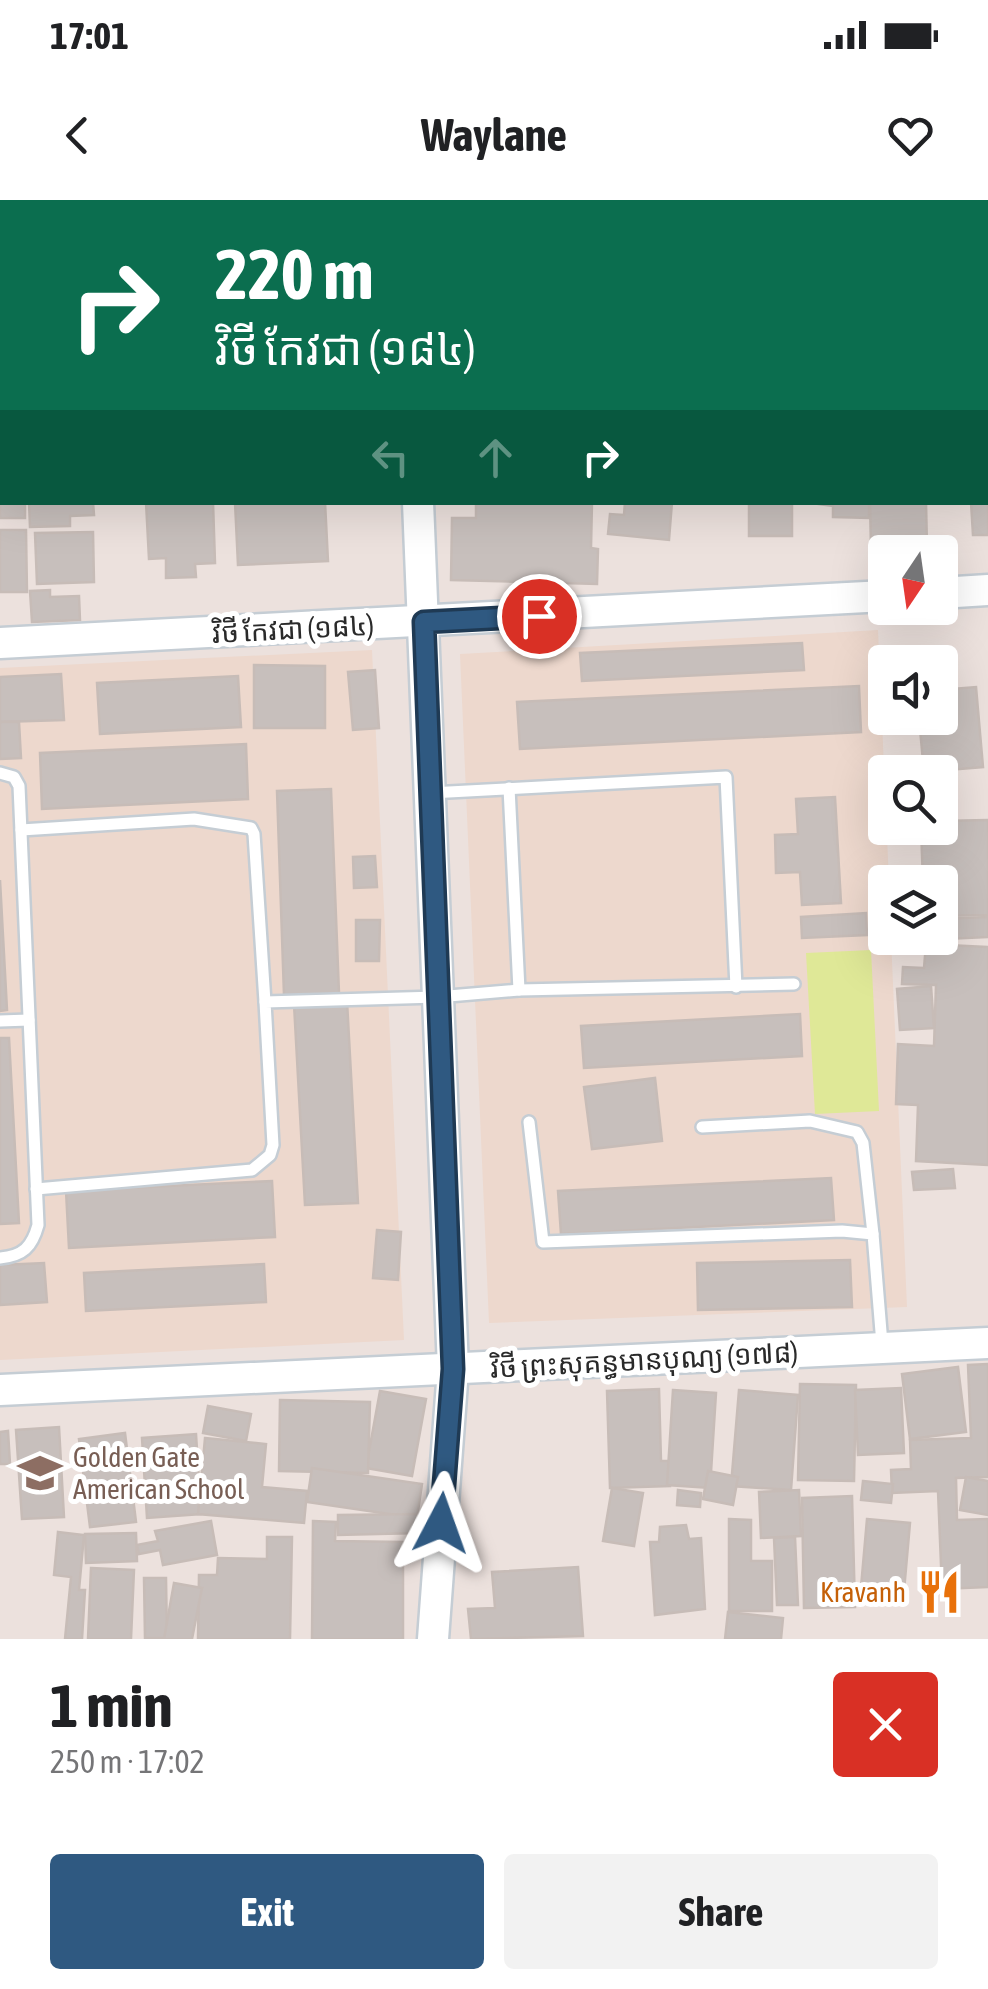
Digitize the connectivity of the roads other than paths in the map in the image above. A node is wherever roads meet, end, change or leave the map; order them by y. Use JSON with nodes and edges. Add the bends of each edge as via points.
{"nodes":[{"id":1,"x":418,"y":505,"type":"edge"},
{"id":2,"x":988,"y":590,"type":"edge"},
{"id":3,"x":958,"y":592,"type":"edge"},
{"id":4,"x":868,"y":597,"type":"edge"},
{"id":5,"x":424,"y":622,"type":"junction"},
{"id":6,"x":0,"y":643,"type":"edge"},
{"id":7,"x":0,"y":773,"type":"edge"},
{"id":8,"x":510,"y":788,"type":"junction"},
{"id":9,"x":430,"y":793,"type":"junction"},
{"id":10,"x":21,"y":830,"type":"junction"},
{"id":11,"x":794,"y":984,"type":"dead end"},
{"id":12,"x":736,"y":987,"type":"junction"},
{"id":13,"x":519,"y":990,"type":"junction"},
{"id":14,"x":436,"y":997,"type":"junction"},
{"id":15,"x":265,"y":1002,"type":"junction"},
{"id":16,"x":29,"y":1020,"type":"junction"},
{"id":17,"x":0,"y":1021,"type":"edge"},
{"id":18,"x":529,"y":1122,"type":"dead end"},
{"id":19,"x":702,"y":1128,"type":"dead end"},
{"id":20,"x":36,"y":1189,"type":"junction"},
{"id":21,"x":872,"y":1234,"type":"junction"},
{"id":22,"x":0,"y":1258,"type":"edge"},
{"id":23,"x":988,"y":1343,"type":"edge"},
{"id":24,"x":883,"y":1348,"type":"junction"},
{"id":25,"x":453,"y":1369,"type":"junction"},
{"id":26,"x":0,"y":1390,"type":"edge"},
{"id":27,"x":432,"y":1639,"type":"edge"}],
"edges":[{"from":1,"to":5,"type":"street"},
{"from":2,"to":3,"type":"street"},
{"from":4,"to":5,"type":"street","name":"វិថី កែវជា (១៨៤)"},
{"from":5,"to":6,"type":"street","name":"វិថី កែវជា (១៨៤)"},
{"from":5,"to":9,"type":"street"},
{"from":7,"to":10,"type":"lane","via":[[19,786]]},
{"from":8,"to":9,"type":"lane"},
{"from":8,"to":12,"type":"lane","via":[[726,778]]},
{"from":8,"to":13,"type":"lane"},
{"from":9,"to":14,"type":"street"},
{"from":10,"to":15,"type":"lane","via":[[194,819],[250,828]]},
{"from":10,"to":16,"type":"lane"},
{"from":11,"to":12,"type":"lane"},
{"from":12,"to":13,"type":"lane"},
{"from":13,"to":14,"type":"lane"},
{"from":14,"to":15,"type":"lane"},
{"from":14,"to":25,"type":"street"},
{"from":15,"to":20,"type":"lane","via":[[273,1144],[262,1164]]},
{"from":16,"to":17,"type":"lane"},
{"from":16,"to":20,"type":"lane"},
{"from":18,"to":21,"type":"lane","via":[[543,1242]]},
{"from":19,"to":21,"type":"lane","via":[[810,1120],[857,1132]]},
{"from":20,"to":22,"type":"lane","via":[[33,1243]]},
{"from":21,"to":24,"type":"lane"},
{"from":23,"to":24,"type":"street","name":"វិថី ព្រះសុគន្ធមានបុណ្យ (១៧៨)"},
{"from":24,"to":25,"type":"street","name":"វិថី ព្រះសុគន្ធមានបុណ្យ (១៧៨)"},
{"from":25,"to":26,"type":"street","name":"វិថី ព្រះសុគន្ធមានបុណ្យ (១៧៨)"},
{"from":25,"to":27,"type":"street"}]}
